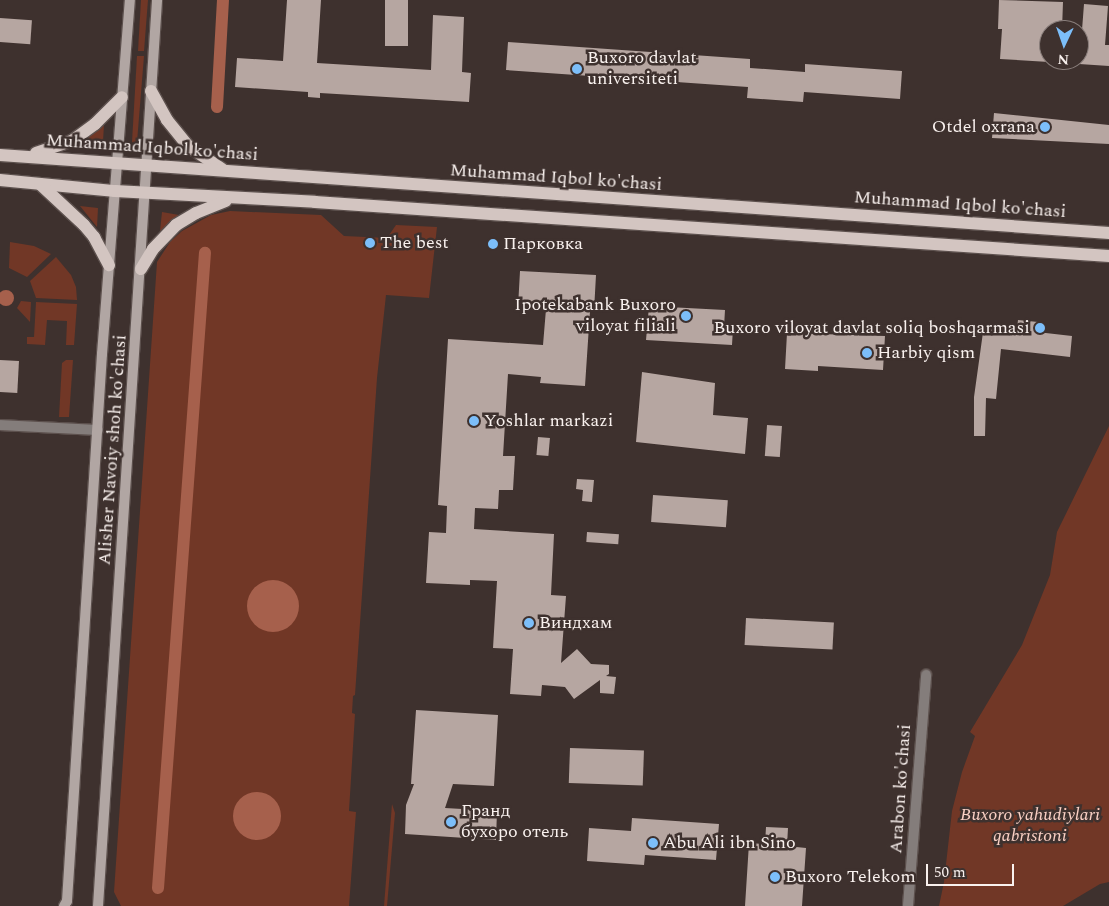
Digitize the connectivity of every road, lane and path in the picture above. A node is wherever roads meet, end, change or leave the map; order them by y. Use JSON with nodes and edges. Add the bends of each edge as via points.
{"nodes":[{"id":1,"x":130,"y":0,"type":"edge"},
{"id":2,"x":157,"y":0,"type":"edge"},
{"id":3,"x":151,"y":91,"type":"junction"},
{"id":4,"x":122,"y":97,"type":"junction"},
{"id":5,"x":0,"y":154,"type":"edge"},
{"id":6,"x":26,"y":156,"type":"junction"},
{"id":7,"x":117,"y":163,"type":"junction"},
{"id":8,"x":147,"y":165,"type":"junction"},
{"id":9,"x":227,"y":172,"type":"junction"},
{"id":10,"x":0,"y":180,"type":"edge"},
{"id":11,"x":40,"y":184,"type":"junction"},
{"id":12,"x":115,"y":191,"type":"junction"},
{"id":13,"x":145,"y":193,"type":"junction"},
{"id":14,"x":234,"y":199,"type":"junction"},
{"id":15,"x":1109,"y":233,"type":"edge"},
{"id":16,"x":1109,"y":256,"type":"edge"},
{"id":17,"x":109,"y":265,"type":"junction"},
{"id":18,"x":141,"y":269,"type":"junction"},
{"id":19,"x":0,"y":425,"type":"edge"},
{"id":20,"x":98,"y":430,"type":"junction"},
{"id":21,"x":926,"y":675,"type":"dead end"},
{"id":22,"x":67,"y":904,"type":"edge"},
{"id":23,"x":98,"y":905,"type":"edge"},
{"id":24,"x":908,"y":906,"type":"edge"}],
"edges":[{"from":1,"to":4,"type":"main road","name":"Alisher Navoiy shoh ko'chasi"},
{"from":2,"to":3,"type":"main road","name":"Alisher Navoiy shoh ko'chasi"},
{"from":3,"to":8,"type":"main road","name":"Alisher Navoiy shoh ko'chasi"},
{"from":3,"to":9,"type":"main road","via":[[166,120],[188,146]]},
{"from":4,"to":6,"type":"main road","via":[[73,140]]},
{"from":4,"to":7,"type":"main road","name":"Alisher Navoiy shoh ko'chasi"},
{"from":5,"to":6,"type":"main road","name":"Muhammad Iqbol ko'chasi"},
{"from":6,"to":7,"type":"main road","name":"Muhammad Iqbol ko'chasi"},
{"from":7,"to":8,"type":"main road","name":"Muhammad Iqbol ko'chasi"},
{"from":7,"to":12,"type":"main road","name":"Alisher Navoiy shoh ko'chasi"},
{"from":8,"to":9,"type":"main road","name":"Muhammad Iqbol ko'chasi"},
{"from":8,"to":13,"type":"main road","name":"Alisher Navoiy shoh ko'chasi"},
{"from":9,"to":15,"type":"main road","name":"Muhammad Iqbol ko'chasi"},
{"from":10,"to":11,"type":"main road"},
{"from":11,"to":12,"type":"main road"},
{"from":11,"to":17,"type":"main road","via":[[84,225]]},
{"from":12,"to":13,"type":"main road"},
{"from":12,"to":17,"type":"main road","name":"Alisher Navoiy shoh ko'chasi"},
{"from":13,"to":14,"type":"main road"},
{"from":13,"to":18,"type":"main road","name":"Alisher Navoiy shoh ko'chasi"},
{"from":14,"to":16,"type":"main road"},
{"from":14,"to":18,"type":"main road","via":[[196,213],[176,225]]},
{"from":17,"to":20,"type":"main road","name":"Alisher Navoiy shoh ko'chasi"},
{"from":18,"to":23,"type":"main road","name":"Alisher Navoiy shoh ko'chasi"},
{"from":19,"to":20,"type":"street"},
{"from":20,"to":22,"type":"main road","name":"Alisher Navoiy shoh ko'chasi"},
{"from":21,"to":24,"type":"street","name":"Arabon ko'chasi"}]}
